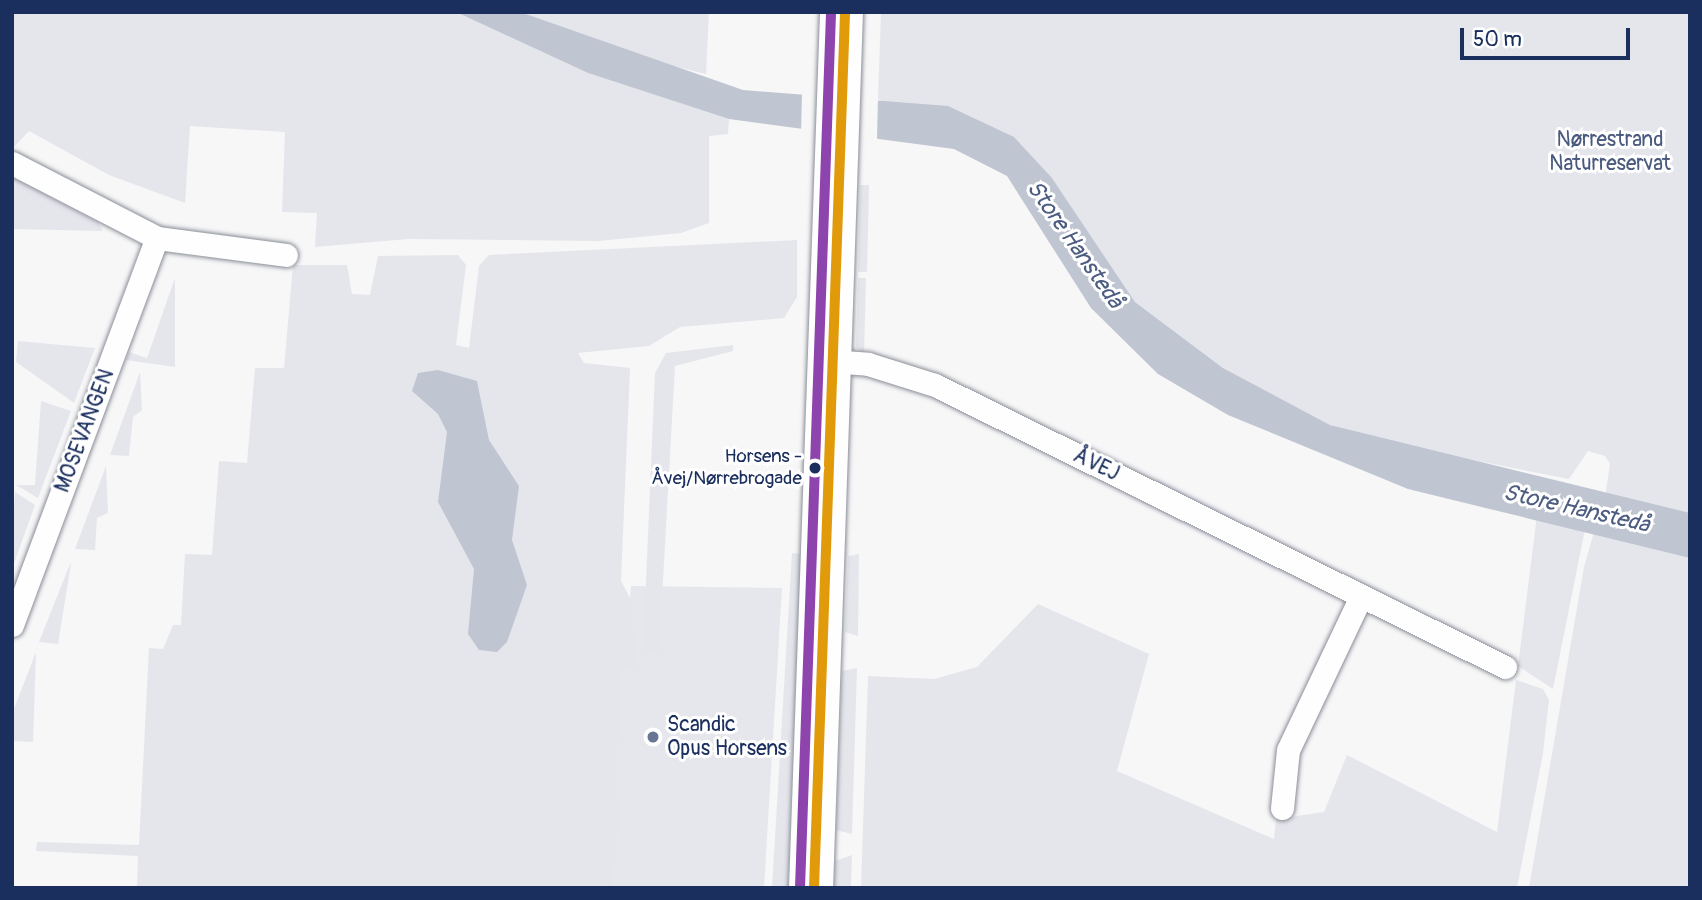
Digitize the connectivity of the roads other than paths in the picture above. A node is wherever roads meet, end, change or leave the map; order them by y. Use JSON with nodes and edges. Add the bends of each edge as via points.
{"nodes":[{"id":1,"x":831,"y":12,"type":"edge"},
{"id":2,"x":851,"y":12,"type":"edge"},
{"id":3,"x":839,"y":72,"type":"junction"},
{"id":4,"x":12,"y":163,"type":"edge"},
{"id":5,"x":157,"y":238,"type":"junction"},
{"id":6,"x":286,"y":255,"type":"dead end"},
{"id":7,"x":832,"y":361,"type":"junction"},
{"id":8,"x":1361,"y":596,"type":"junction"},
{"id":9,"x":12,"y":625,"type":"edge"},
{"id":10,"x":1505,"y":667,"type":"dead end"},
{"id":11,"x":1282,"y":808,"type":"dead end"},
{"id":12,"x":800,"y":888,"type":"edge"},
{"id":13,"x":821,"y":888,"type":"edge"}],
"edges":[{"from":1,"to":3,"type":"street"},
{"from":2,"to":3,"type":"street"},
{"from":3,"to":7,"type":"street"},
{"from":4,"to":5,"type":"street"},
{"from":5,"to":6,"type":"street"},
{"from":5,"to":9,"type":"street","name":"MOSEVANGEN"},
{"from":7,"to":8,"type":"street","name":"ÅVEJ","via":[[935,385]]},
{"from":7,"to":12,"type":"street"},
{"from":7,"to":13,"type":"street"},
{"from":8,"to":10,"type":"street","name":"ÅVEJ"},
{"from":8,"to":11,"type":"street","via":[[1289,750]]}]}
